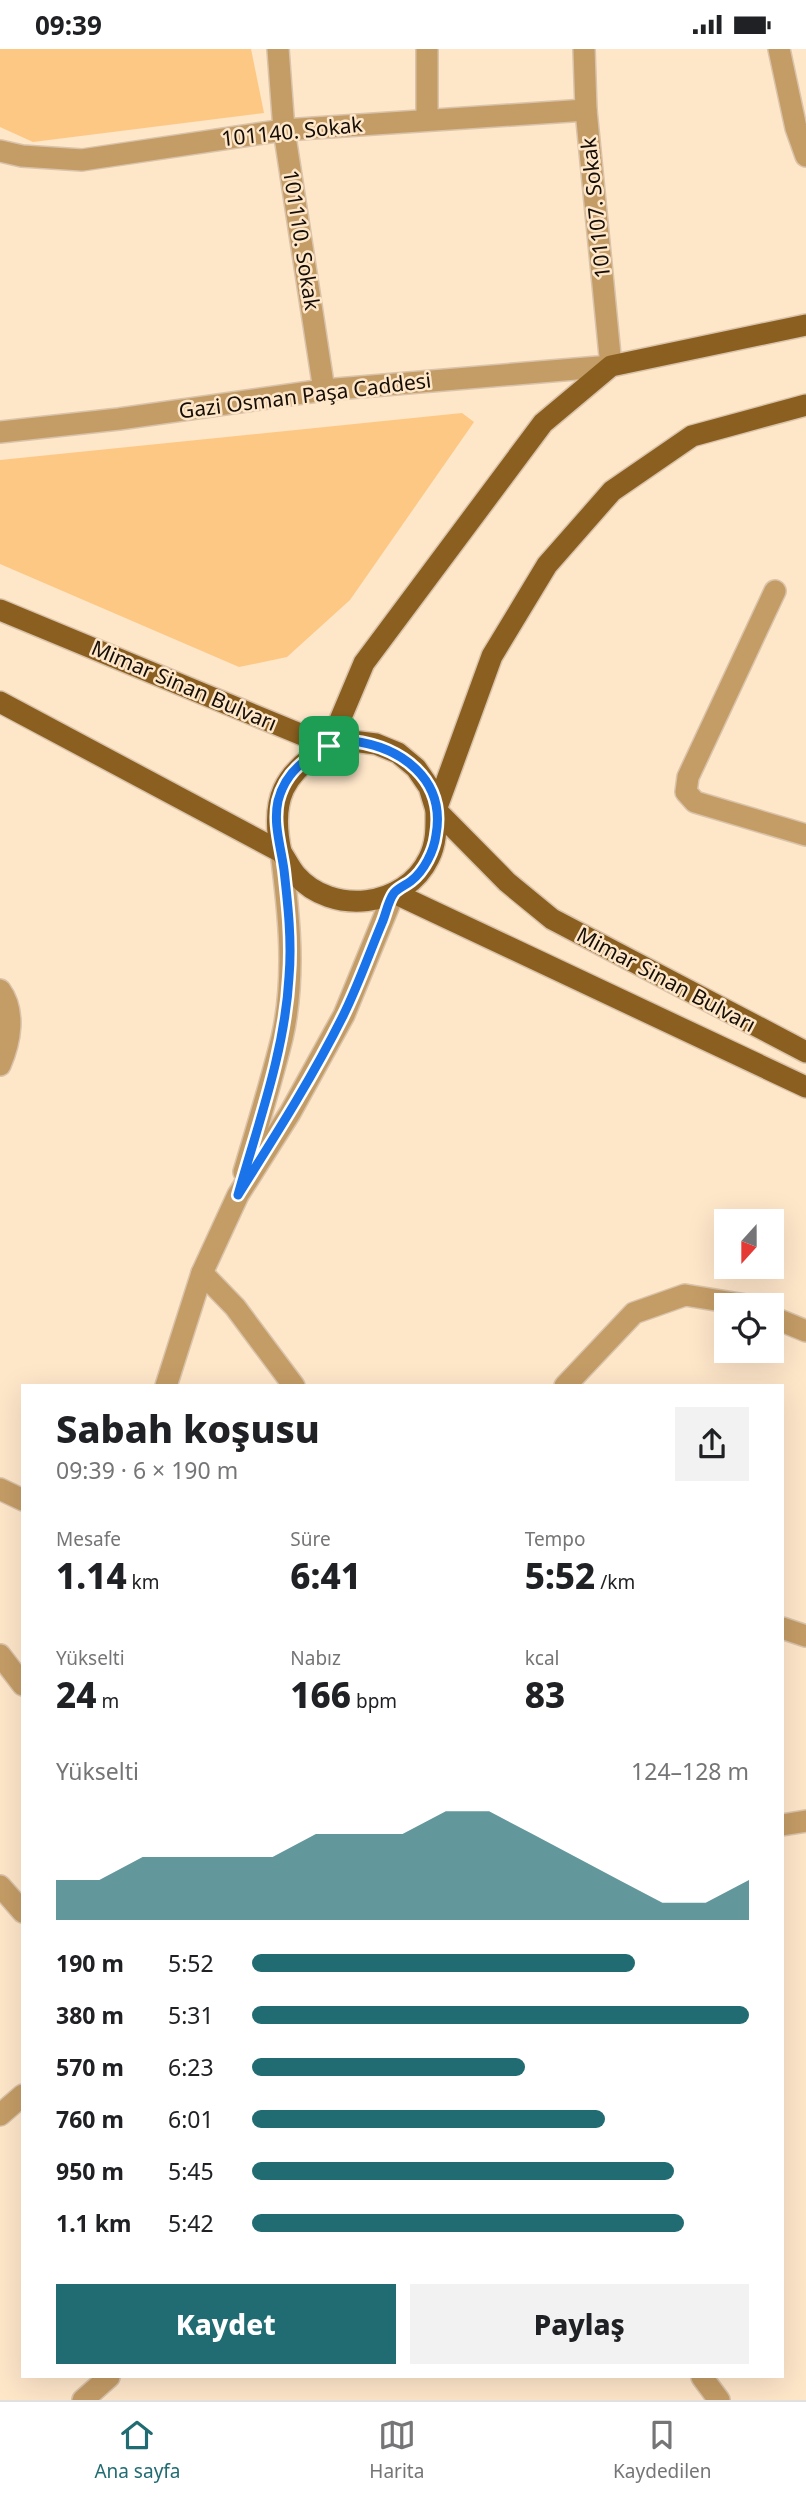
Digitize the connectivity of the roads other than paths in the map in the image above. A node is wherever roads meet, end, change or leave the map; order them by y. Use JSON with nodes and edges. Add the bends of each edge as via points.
{"nodes":[{"id":1,"x":278,"y":49,"type":"edge"},
{"id":2,"x":427,"y":49,"type":"edge"},
{"id":3,"x":584,"y":49,"type":"edge"},
{"id":4,"x":779,"y":49,"type":"edge"},
{"id":5,"x":586,"y":110,"type":"junction"},
{"id":6,"x":427,"y":119,"type":"junction"},
{"id":7,"x":284,"y":130,"type":"junction"},
{"id":8,"x":0,"y":151,"type":"edge"},
{"id":9,"x":806,"y":156,"type":"edge"},
{"id":10,"x":806,"y":325,"type":"edge"},
{"id":11,"x":611,"y":366,"type":"junction"},
{"id":12,"x":324,"y":390,"type":"junction"},
{"id":13,"x":806,"y":405,"type":"edge"},
{"id":14,"x":0,"y":432,"type":"edge"},
{"id":15,"x":775,"y":591,"type":"dead end"},
{"id":16,"x":0,"y":610,"type":"edge"},
{"id":17,"x":0,"y":702,"type":"edge"},
{"id":18,"x":329,"y":746,"type":"junction"},
{"id":19,"x":436,"y":810,"type":"junction"},
{"id":20,"x":806,"y":835,"type":"edge"},
{"id":21,"x":281,"y":852,"type":"junction"},
{"id":22,"x":394,"y":893,"type":"junction"},
{"id":23,"x":0,"y":990,"type":"edge"},
{"id":24,"x":806,"y":1052,"type":"edge"},
{"id":25,"x":0,"y":1065,"type":"edge"},
{"id":26,"x":806,"y":1087,"type":"edge"},
{"id":27,"x":238,"y":1195,"type":"junction"},
{"id":28,"x":202,"y":1273,"type":"junction"},
{"id":29,"x":714,"y":1300,"type":"edge"},
{"id":30,"x":784,"y":1322,"type":"edge"},
{"id":31,"x":806,"y":1331,"type":"edge"},
{"id":32,"x":167,"y":1384,"type":"edge"},
{"id":33,"x":293,"y":1384,"type":"edge"},
{"id":34,"x":567,"y":1384,"type":"edge"},
{"id":35,"x":0,"y":1489,"type":"edge"},
{"id":36,"x":21,"y":1499,"type":"edge"},
{"id":37,"x":784,"y":1629,"type":"edge"},
{"id":38,"x":806,"y":1636,"type":"edge"},
{"id":39,"x":0,"y":1655,"type":"edge"},
{"id":40,"x":21,"y":1682,"type":"edge"},
{"id":41,"x":806,"y":1821,"type":"edge"},
{"id":42,"x":784,"y":1825,"type":"edge"},
{"id":43,"x":0,"y":1886,"type":"edge"},
{"id":44,"x":21,"y":1910,"type":"edge"},
{"id":45,"x":21,"y":2097,"type":"edge"},
{"id":46,"x":0,"y":2115,"type":"edge"},
{"id":47,"x":108,"y":2378,"type":"edge"},
{"id":48,"x":703,"y":2378,"type":"edge"},
{"id":49,"x":83,"y":2400,"type":"edge"},
{"id":50,"x":719,"y":2400,"type":"edge"}],
"edges":[{"from":1,"to":7,"type":"street","name":"101110. Sokak"},
{"from":2,"to":6,"type":"street"},
{"from":3,"to":5,"type":"street","name":"101107. Sokak"},
{"from":4,"to":9,"type":"street"},
{"from":5,"to":6,"type":"street","name":"101140. Sokak"},
{"from":5,"to":11,"type":"street","name":"101107. Sokak"},
{"from":6,"to":7,"type":"street","name":"101140. Sokak"},
{"from":7,"to":8,"type":"street","name":"101140. Sokak","via":[[82,160]]},
{"from":7,"to":12,"type":"street","name":"101110. Sokak"},
{"from":10,"to":11,"type":"main road","name":"Gazi Osman Paşa Caddesi"},
{"from":11,"to":12,"type":"street","name":"Gazi Osman Paşa Caddesi"},
{"from":11,"to":18,"type":"main road","name":"Gazi Osman Paşa Caddesi","via":[[543,422],[364,663]]},
{"from":12,"to":14,"type":"street","name":"Gazi Osman Paşa Caddesi"},
{"from":13,"to":19,"type":"main road","via":[[692,436],[612,491],[547,565],[492,656]]},
{"from":15,"to":20,"type":"street","via":[[688,778],[686,792],[695,802]]},
{"from":16,"to":18,"type":"main road","name":"Mimar Sinan Bulvarı"},
{"from":17,"to":21,"type":"main road"},
{"from":18,"to":19,"type":"main road","name":"Mimar Sinan Bulvarı","via":[[352,741],[398,753],[423,777]]},
{"from":18,"to":21,"type":"main road","via":[[289,777],[278,801]]},
{"from":19,"to":22,"type":"main road","via":[[437,834],[429,858],[415,878]]},
{"from":19,"to":24,"type":"main road","name":"Mimar Sinan Bulvarı","via":[[507,882],[552,919]]},
{"from":21,"to":22,"type":"main road","via":[[295,874],[316,892],[342,901],[369,901]]},
{"from":21,"to":27,"type":"street","via":[[289,912],[289,977],[282,1036]]},
{"from":22,"to":26,"type":"main road","name":"Mimar Sinan Bulvarı"},
{"from":22,"to":27,"type":"street","via":[[344,1015]]},
{"from":23,"to":25,"type":"street","via":[[10,1010],[8,1046]]},
{"from":27,"to":28,"type":"street"},
{"from":28,"to":32,"type":"street"},
{"from":28,"to":33,"type":"street","via":[[235,1307]]},
{"from":29,"to":34,"type":"street","via":[[685,1295],[634,1313]]},
{"from":30,"to":31,"type":"street"},
{"from":35,"to":36,"type":"street"},
{"from":37,"to":38,"type":"street"},
{"from":39,"to":40,"type":"street"},
{"from":41,"to":42,"type":"street"},
{"from":43,"to":44,"type":"street"},
{"from":45,"to":46,"type":"street"},
{"from":47,"to":49,"type":"street"},
{"from":48,"to":50,"type":"street"}]}
